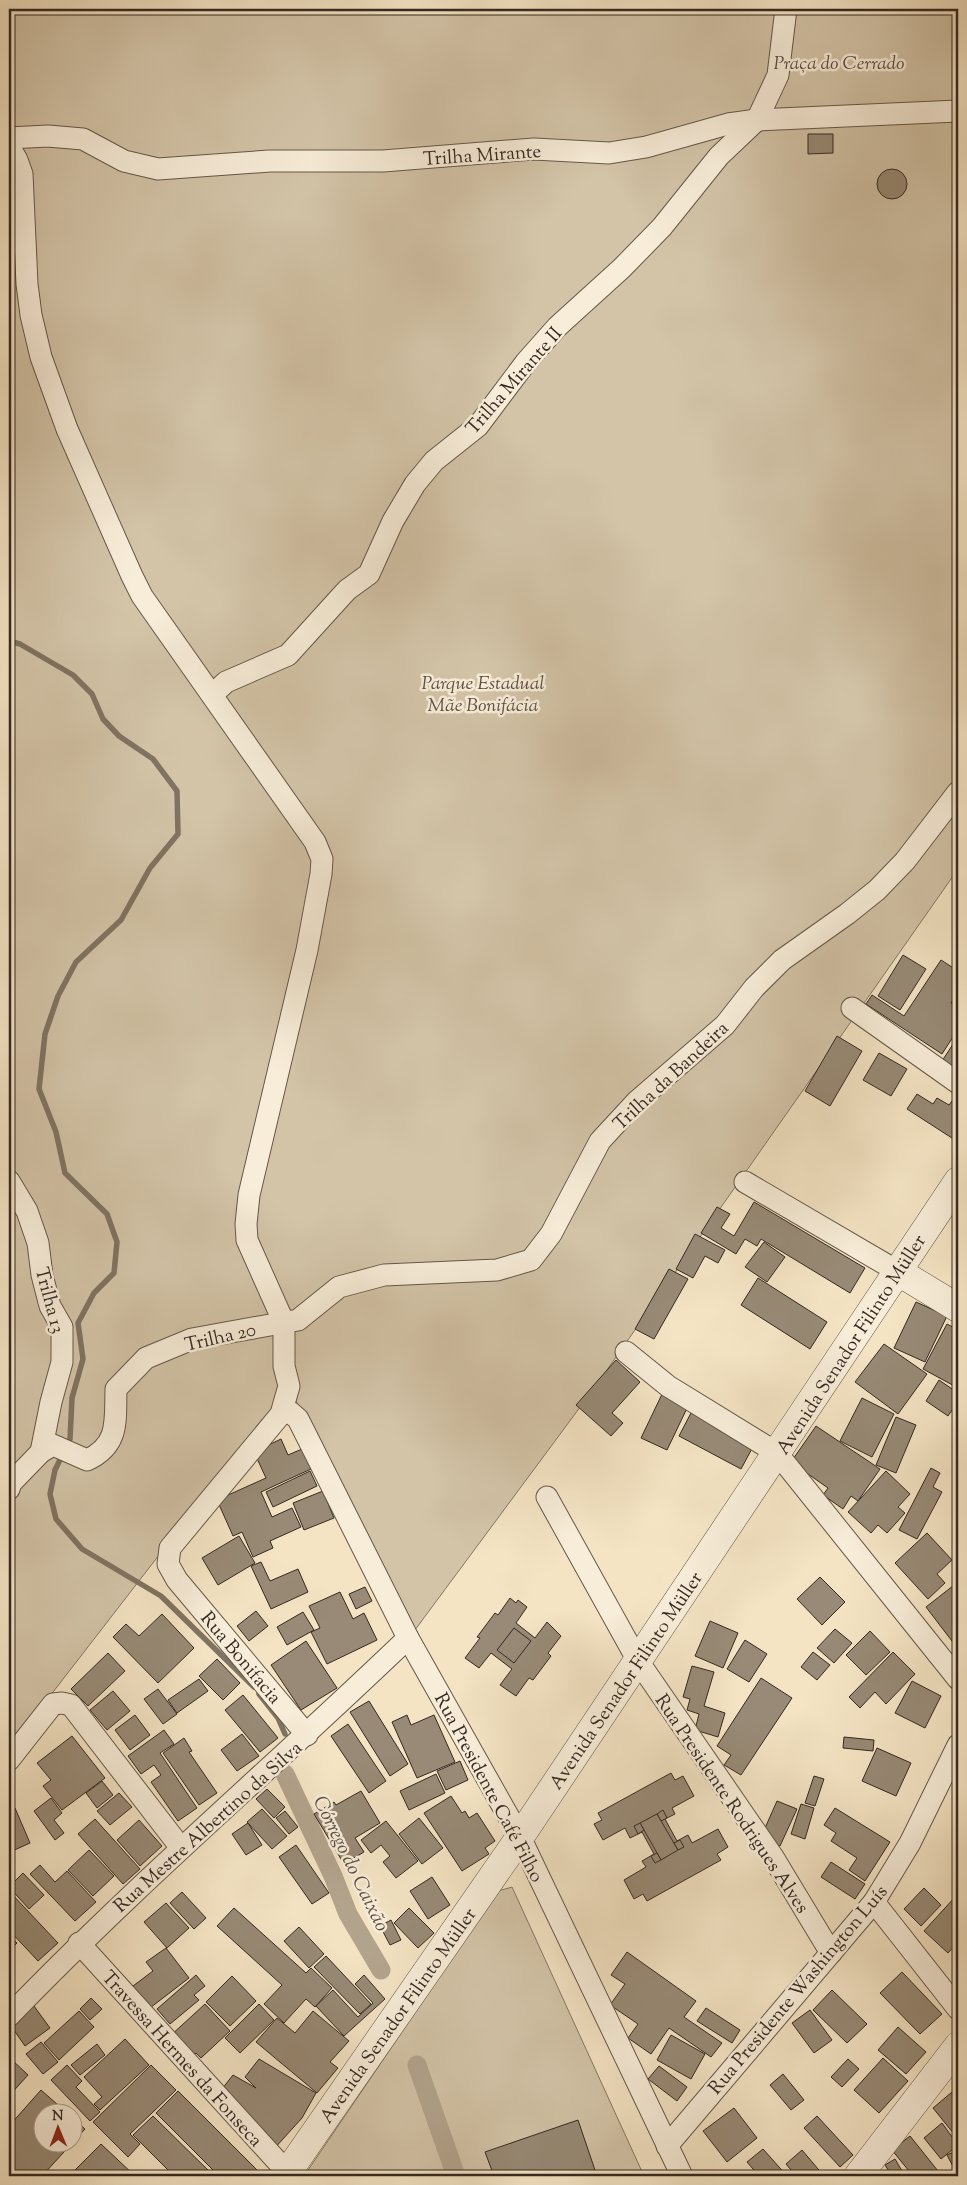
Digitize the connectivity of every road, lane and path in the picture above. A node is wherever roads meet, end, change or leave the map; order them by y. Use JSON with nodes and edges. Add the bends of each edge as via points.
{"nodes":[{"id":1,"x":786,"y":9,"type":"edge"},
{"id":2,"x":958,"y":112,"type":"edge"},
{"id":3,"x":757,"y":120,"type":"junction"},
{"id":4,"x":9,"y":138,"type":"edge"},
{"id":5,"x":9,"y":146,"type":"edge"},
{"id":6,"x":212,"y":695,"type":"junction"},
{"id":7,"x":958,"y":792,"type":"edge"},
{"id":8,"x":852,"y":1008,"type":"dead end"},
{"id":9,"x":958,"y":1083,"type":"edge"},
{"id":10,"x":9,"y":1181,"type":"edge"},
{"id":11,"x":958,"y":1181,"type":"edge"},
{"id":12,"x":746,"y":1182,"type":"dead end"},
{"id":13,"x":897,"y":1272,"type":"junction"},
{"id":14,"x":958,"y":1308,"type":"edge"},
{"id":15,"x":284,"y":1323,"type":"junction"},
{"id":16,"x":626,"y":1352,"type":"dead end"},
{"id":17,"x":281,"y":1414,"type":"junction"},
{"id":18,"x":47,"y":1449,"type":"junction"},
{"id":19,"x":777,"y":1454,"type":"junction"},
{"id":20,"x":9,"y":1489,"type":"edge"},
{"id":21,"x":547,"y":1497,"type":"dead end"},
{"id":22,"x":408,"y":1638,"type":"junction"},
{"id":23,"x":638,"y":1660,"type":"junction"},
{"id":24,"x":958,"y":1679,"type":"edge"},
{"id":25,"x":307,"y":1735,"type":"junction"},
{"id":26,"x":958,"y":1745,"type":"edge"},
{"id":27,"x":9,"y":1760,"type":"edge"},
{"id":28,"x":520,"y":1836,"type":"junction"},
{"id":29,"x":181,"y":1848,"type":"junction"},
{"id":30,"x":874,"y":1902,"type":"junction"},
{"id":31,"x":79,"y":1943,"type":"junction"},
{"id":32,"x":830,"y":1953,"type":"junction"},
{"id":33,"x":958,"y":2009,"type":"edge"},
{"id":34,"x":9,"y":2016,"type":"edge"},
{"id":35,"x":958,"y":2046,"type":"edge"},
{"id":36,"x":667,"y":2146,"type":"junction"},
{"id":37,"x":287,"y":2175,"type":"edge"},
{"id":38,"x":682,"y":2176,"type":"edge"},
{"id":39,"x":858,"y":2176,"type":"edge"}],
"edges":[{"from":1,"to":3,"type":"street","via":[[778,75]]},
{"from":2,"to":3,"type":"street","name":"Trilha Mirante"},
{"from":3,"to":4,"type":"street","name":"Trilha Mirante","via":[[608,153],[534,149],[383,161],[270,161],[158,169],[124,161],[83,139],[48,136]]},
{"from":3,"to":6,"type":"street","name":"Trilha Mirante II","via":[[719,156],[662,227],[557,327],[478,426],[434,461],[415,484],[393,521],[369,574],[347,590],[288,655],[226,682]]},
{"from":5,"to":6,"type":"street","via":[[22,174],[31,315],[44,366],[142,596]]},
{"from":6,"to":15,"type":"street","via":[[316,842],[322,859],[307,950],[249,1195],[246,1224],[252,1254]]},
{"from":7,"to":15,"type":"street","name":"Trilha da Bandeira","via":[[905,861],[877,890],[782,960],[754,988],[725,1025],[636,1102],[600,1141],[551,1234],[531,1260],[497,1270],[384,1275],[339,1287],[298,1320]]},
{"from":8,"to":9,"type":"street"},
{"from":10,"to":18,"type":"street","name":"Trilha 13","via":[[27,1211],[38,1243],[50,1306],[62,1327],[62,1362],[51,1402]]},
{"from":11,"to":13,"type":"street","name":"Avenida Senador Filinto Müller"},
{"from":12,"to":13,"type":"street"},
{"from":13,"to":14,"type":"street"},
{"from":13,"to":19,"type":"street","name":"Avenida Senador Filinto Müller"},
{"from":15,"to":17,"type":"street","via":[[284,1366],[289,1386]]},
{"from":15,"to":18,"type":"street","name":"Trilha 20","via":[[192,1339],[146,1358],[116,1389],[114,1434],[99,1455],[87,1460]]},
{"from":16,"to":19,"type":"street","via":[[668,1386]]},
{"from":17,"to":22,"type":"street","name":"Rua Presidente Café Filho","via":[[290,1412],[298,1419]]},
{"from":17,"to":25,"type":"street","name":"Rua Bonifacia","via":[[170,1548],[168,1564],[177,1580]]},
{"from":18,"to":20,"type":"street","via":[[11,1483]]},
{"from":19,"to":23,"type":"street","name":"Avenida Senador Filinto Müller"},
{"from":19,"to":24,"type":"street"},
{"from":21,"to":23,"type":"street","name":"Rua Presidente Rodrigues Alves"},
{"from":22,"to":25,"type":"street","name":"Rua Mestre Albertino da Silva"},
{"from":22,"to":28,"type":"street","name":"Rua Presidente Café Filho"},
{"from":23,"to":28,"type":"street","name":"Avenida Senador Filinto Müller"},
{"from":23,"to":32,"type":"street","name":"Rua Presidente Rodrigues Alves","via":[[773,1856]]},
{"from":25,"to":29,"type":"street","name":"Rua Mestre Albertino da Silva"},
{"from":26,"to":30,"type":"street","name":"Rua Presidente Washington Luís","via":[[910,1843]]},
{"from":27,"to":29,"type":"street","via":[[53,1704],[71,1705]]},
{"from":28,"to":36,"type":"street","name":"Rua Presidente Café Filho"},
{"from":28,"to":37,"type":"street","name":"Avenida Senador Filinto Müller"},
{"from":29,"to":31,"type":"street","name":"Rua Mestre Albertino da Silva"},
{"from":30,"to":32,"type":"street","name":"Rua Presidente Washington Luís"},
{"from":30,"to":33,"type":"street"},
{"from":31,"to":34,"type":"street","name":"Rua Mestre Albertino da Silva"},
{"from":31,"to":37,"type":"street","name":"Travessa Hermes da Fonseca"},
{"from":32,"to":36,"type":"street","name":"Rua Presidente Washington Luís"},
{"from":35,"to":39,"type":"street"},
{"from":36,"to":38,"type":"street","name":"Rua Presidente Café Filho"}]}
